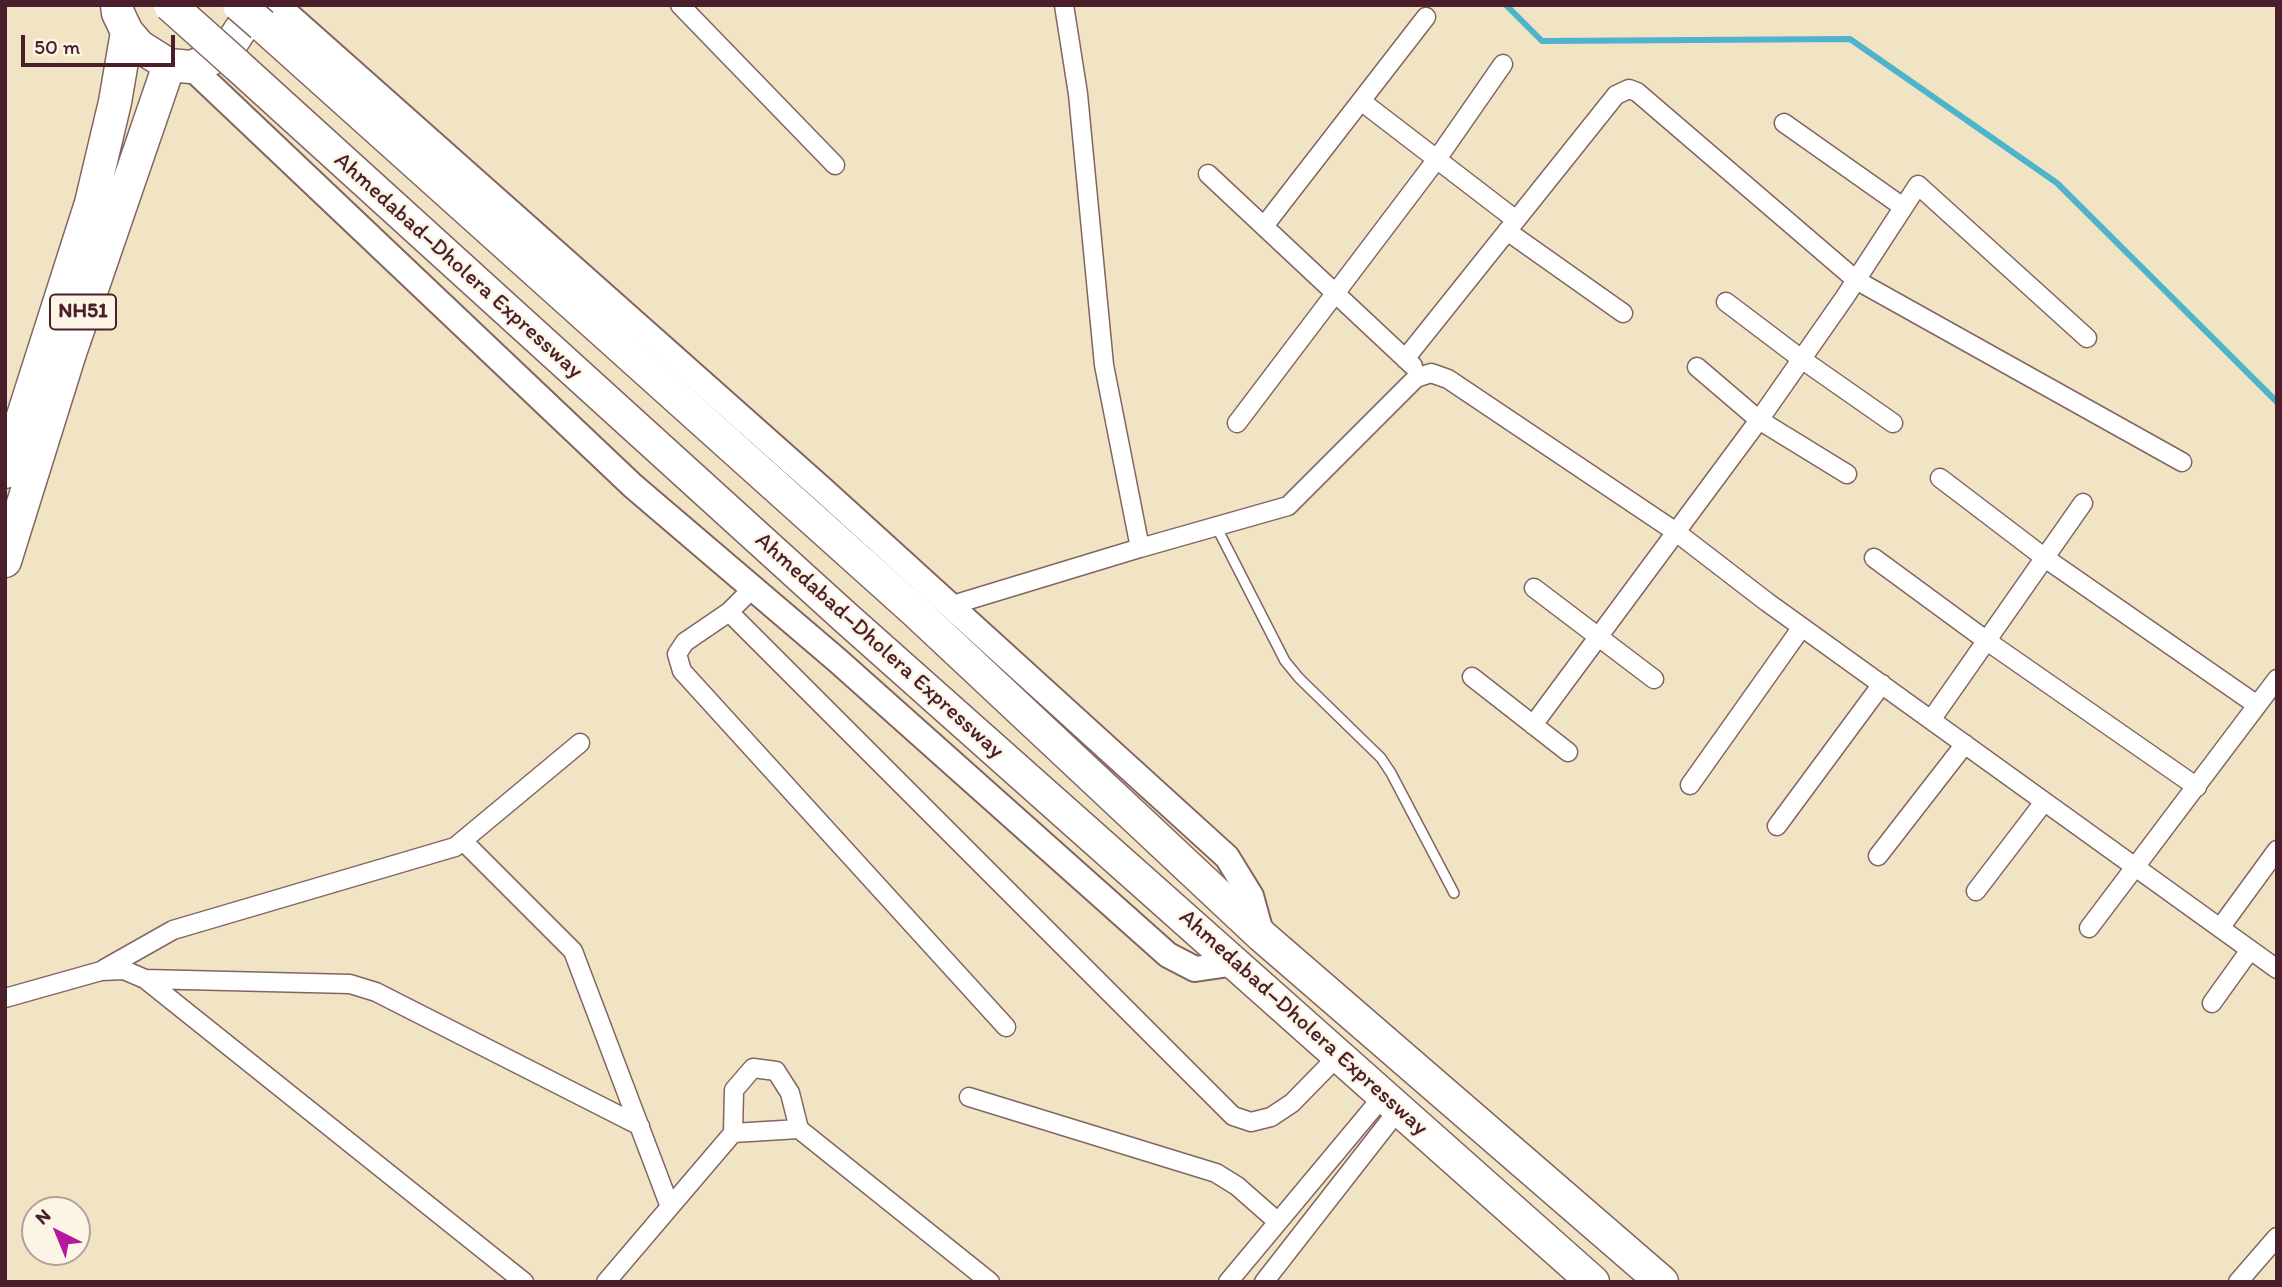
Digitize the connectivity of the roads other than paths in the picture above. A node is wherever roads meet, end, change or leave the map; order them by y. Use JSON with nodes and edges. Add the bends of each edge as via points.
{"nodes":[{"id":1,"x":170,"y":5,"type":"edge"},
{"id":2,"x":680,"y":5,"type":"edge"},
{"id":3,"x":1064,"y":5,"type":"edge"},
{"id":4,"x":257,"y":10,"type":"edge"},
{"id":5,"x":118,"y":14,"type":"edge"},
{"id":6,"x":1426,"y":17,"type":"dead end"},
{"id":7,"x":1503,"y":64,"type":"dead end"},
{"id":8,"x":180,"y":66,"type":"junction"},
{"id":9,"x":1362,"y":101,"type":"junction"},
{"id":10,"x":1784,"y":123,"type":"dead end"},
{"id":11,"x":1437,"y":159,"type":"junction"},
{"id":12,"x":835,"y":165,"type":"dead end"},
{"id":13,"x":1208,"y":174,"type":"dead end"},
{"id":14,"x":1903,"y":207,"type":"junction"},
{"id":15,"x":1264,"y":226,"type":"junction"},
{"id":16,"x":1511,"y":226,"type":"junction"},
{"id":17,"x":1856,"y":280,"type":"junction"},
{"id":18,"x":1335,"y":293,"type":"junction"},
{"id":19,"x":1727,"y":302,"type":"dead end"},
{"id":20,"x":1623,"y":313,"type":"dead end"},
{"id":21,"x":2087,"y":338,"type":"dead end"},
{"id":22,"x":1800,"y":358,"type":"junction"},
{"id":23,"x":1405,"y":359,"type":"junction"},
{"id":24,"x":1697,"y":367,"type":"dead end"},
{"id":25,"x":1423,"y":376,"type":"junction"},
{"id":26,"x":1759,"y":420,"type":"junction"},
{"id":27,"x":1237,"y":423,"type":"dead end"},
{"id":28,"x":1893,"y":423,"type":"dead end"},
{"id":29,"x":2182,"y":462,"type":"dead end"},
{"id":30,"x":5,"y":472,"type":"edge"},
{"id":31,"x":1847,"y":474,"type":"dead end"},
{"id":32,"x":1940,"y":478,"type":"dead end"},
{"id":33,"x":2084,"y":503,"type":"dead end"},
{"id":34,"x":1216,"y":526,"type":"junction"},
{"id":35,"x":1676,"y":533,"type":"junction"},
{"id":36,"x":1140,"y":548,"type":"junction"},
{"id":37,"x":1874,"y":558,"type":"dead end"},
{"id":38,"x":2045,"y":558,"type":"junction"},
{"id":39,"x":5,"y":561,"type":"edge"},
{"id":40,"x":1534,"y":588,"type":"dead end"},
{"id":41,"x":753,"y":589,"type":"junction"},
{"id":42,"x":949,"y":606,"type":"junction"},
{"id":43,"x":729,"y":612,"type":"junction"},
{"id":44,"x":1802,"y":627,"type":"junction"},
{"id":45,"x":1599,"y":636,"type":"junction"},
{"id":46,"x":1987,"y":641,"type":"junction"},
{"id":47,"x":1472,"y":677,"type":"dead end"},
{"id":48,"x":1654,"y":678,"type":"dead end"},
{"id":49,"x":2277,"y":679,"type":"edge"},
{"id":50,"x":1882,"y":684,"type":"junction"},
{"id":51,"x":2257,"y":705,"type":"junction"},
{"id":52,"x":1931,"y":720,"type":"junction"},
{"id":53,"x":1533,"y":725,"type":"junction"},
{"id":54,"x":580,"y":743,"type":"dead end"},
{"id":55,"x":1965,"y":744,"type":"junction"},
{"id":56,"x":1568,"y":752,"type":"dead end"},
{"id":57,"x":1690,"y":785,"type":"dead end"},
{"id":58,"x":2197,"y":787,"type":"junction"},
{"id":59,"x":2044,"y":802,"type":"junction"},
{"id":60,"x":1777,"y":826,"type":"dead end"},
{"id":61,"x":463,"y":841,"type":"junction"},
{"id":62,"x":2277,"y":850,"type":"edge"},
{"id":63,"x":1878,"y":856,"type":"dead end"},
{"id":64,"x":2136,"y":868,"type":"junction"},
{"id":65,"x":1976,"y":891,"type":"dead end"},
{"id":66,"x":1454,"y":892,"type":"dead end"},
{"id":67,"x":2090,"y":928,"type":"dead end"},
{"id":68,"x":2220,"y":928,"type":"junction"},
{"id":69,"x":1262,"y":936,"type":"junction"},
{"id":70,"x":2250,"y":950,"type":"junction"},
{"id":71,"x":1236,"y":963,"type":"junction"},
{"id":72,"x":2277,"y":969,"type":"edge"},
{"id":73,"x":101,"y":971,"type":"junction"},
{"id":74,"x":145,"y":979,"type":"junction"},
{"id":75,"x":5,"y":998,"type":"edge"},
{"id":76,"x":2212,"y":1003,"type":"dead end"},
{"id":77,"x":1006,"y":1027,"type":"dead end"},
{"id":78,"x":1339,"y":1055,"type":"junction"},
{"id":79,"x":969,"y":1097,"type":"dead end"},
{"id":80,"x":1391,"y":1102,"type":"junction"},
{"id":81,"x":640,"y":1126,"type":"junction"},
{"id":82,"x":799,"y":1129,"type":"junction"},
{"id":83,"x":733,"y":1133,"type":"junction"},
{"id":84,"x":670,"y":1207,"type":"junction"},
{"id":85,"x":1278,"y":1222,"type":"junction"},
{"id":86,"x":2277,"y":1237,"type":"edge"},
{"id":87,"x":524,"y":1282,"type":"edge"},
{"id":88,"x":606,"y":1282,"type":"edge"},
{"id":89,"x":990,"y":1282,"type":"edge"},
{"id":90,"x":1228,"y":1282,"type":"edge"},
{"id":91,"x":1264,"y":1282,"type":"edge"},
{"id":92,"x":1593,"y":1282,"type":"edge"},
{"id":93,"x":1662,"y":1282,"type":"edge"},
{"id":94,"x":2238,"y":1282,"type":"edge"}],
"edges":[{"from":1,"to":71,"type":"highway","name":"Ahmedabad–Dholera Expressway","bridge":true,"via":[[845,617]]},
{"from":2,"to":12,"type":"street"},
{"from":3,"to":36,"type":"street","via":[[1078,94],[1104,365]]},
{"from":4,"to":8,"type":"highway","via":[[211,60]]},
{"from":4,"to":42,"type":"street","via":[[822,489]]},
{"from":4,"to":69,"type":"highway","name":"Ahmedabad–Dholera Expressway","via":[[898,595]]},
{"from":5,"to":8,"type":"highway","number":"NH51","via":[[139,46]]},
{"from":5,"to":30,"type":"highway","number":"NH51","via":[[116,102],[91,202]]},
{"from":6,"to":9,"type":"street"},
{"from":7,"to":11,"type":"street"},
{"from":8,"to":39,"type":"highway","number":"NH51","via":[[69,353]]},
{"from":8,"to":41,"type":"street","via":[[633,486]]},
{"from":9,"to":11,"type":"street"},
{"from":9,"to":15,"type":"street"},
{"from":10,"to":14,"type":"street"},
{"from":11,"to":16,"type":"street"},
{"from":11,"to":18,"type":"street"},
{"from":13,"to":15,"type":"street"},
{"from":14,"to":17,"type":"street"},
{"from":14,"to":21,"type":"street","via":[[1918,185]]},
{"from":15,"to":18,"type":"street"},
{"from":16,"to":17,"type":"street","via":[[1616,95],[1629,89]]},
{"from":16,"to":20,"type":"street"},
{"from":16,"to":23,"type":"street"},
{"from":17,"to":22,"type":"street"},
{"from":17,"to":29,"type":"street"},
{"from":18,"to":23,"type":"street"},
{"from":18,"to":27,"type":"street"},
{"from":19,"to":22,"type":"street"},
{"from":22,"to":26,"type":"street"},
{"from":22,"to":28,"type":"street"},
{"from":23,"to":25,"type":"street"},
{"from":24,"to":26,"type":"street"},
{"from":25,"to":34,"type":"street","via":[[1288,506]]},
{"from":25,"to":35,"type":"street","via":[[1431,373],[1448,379]]},
{"from":26,"to":31,"type":"street"},
{"from":26,"to":35,"type":"street"},
{"from":32,"to":38,"type":"street"},
{"from":33,"to":38,"type":"street"},
{"from":34,"to":36,"type":"street"},
{"from":34,"to":66,"type":"lane","via":[[1285,661],[1381,758]]},
{"from":35,"to":44,"type":"street"},
{"from":35,"to":45,"type":"street"},
{"from":36,"to":42,"type":"street"},
{"from":37,"to":46,"type":"street"},
{"from":38,"to":46,"type":"street"},
{"from":38,"to":51,"type":"street"},
{"from":40,"to":45,"type":"street"},
{"from":41,"to":43,"type":"street"},
{"from":41,"to":71,"type":"street","via":[[1168,955],[1195,969]]},
{"from":42,"to":69,"type":"street","via":[[1227,857],[1251,896]]},
{"from":43,"to":77,"type":"street","via":[[685,642],[677,654],[682,671]]},
{"from":43,"to":78,"type":"street","via":[[1233,1116],[1251,1122],[1271,1117],[1292,1103]]},
{"from":44,"to":50,"type":"street"},
{"from":44,"to":57,"type":"street"},
{"from":45,"to":48,"type":"street"},
{"from":45,"to":53,"type":"street"},
{"from":46,"to":52,"type":"street"},
{"from":46,"to":58,"type":"street"},
{"from":47,"to":53,"type":"street"},
{"from":49,"to":51,"type":"street"},
{"from":50,"to":52,"type":"street"},
{"from":50,"to":60,"type":"street"},
{"from":51,"to":58,"type":"street"},
{"from":52,"to":55,"type":"street"},
{"from":53,"to":56,"type":"street"},
{"from":54,"to":61,"type":"street"},
{"from":55,"to":59,"type":"street"},
{"from":55,"to":63,"type":"street"},
{"from":58,"to":64,"type":"street"},
{"from":59,"to":64,"type":"street"},
{"from":59,"to":65,"type":"street"},
{"from":61,"to":73,"type":"street","via":[[446,850],[173,929]]},
{"from":61,"to":81,"type":"street","via":[[573,951]]},
{"from":62,"to":68,"type":"street"},
{"from":64,"to":67,"type":"street"},
{"from":64,"to":68,"type":"street"},
{"from":68,"to":70,"type":"street"},
{"from":69,"to":93,"type":"highway","name":"Ahmedabad–Dholera Expressway"},
{"from":70,"to":72,"type":"street"},
{"from":70,"to":76,"type":"street"},
{"from":71,"to":78,"type":"highway","name":"Ahmedabad–Dholera Expressway"},
{"from":73,"to":74,"type":"street","via":[[124,970]]},
{"from":73,"to":75,"type":"street"},
{"from":74,"to":81,"type":"street","via":[[350,984],[376,992]]},
{"from":74,"to":87,"type":"street"},
{"from":78,"to":80,"type":"highway","name":"Ahmedabad–Dholera Expressway"},
{"from":79,"to":85,"type":"street","via":[[1216,1173]]},
{"from":80,"to":85,"type":"street"},
{"from":80,"to":91,"type":"street"},
{"from":80,"to":92,"type":"highway","name":"Ahmedabad–Dholera Expressway"},
{"from":81,"to":84,"type":"street"},
{"from":82,"to":83,"type":"street"},
{"from":82,"to":83,"type":"street","via":[[790,1093],[776,1071],[753,1068],[734,1090]]},
{"from":82,"to":89,"type":"street"},
{"from":83,"to":84,"type":"street"},
{"from":84,"to":88,"type":"street"},
{"from":85,"to":90,"type":"street"},
{"from":86,"to":94,"type":"street"}]}
